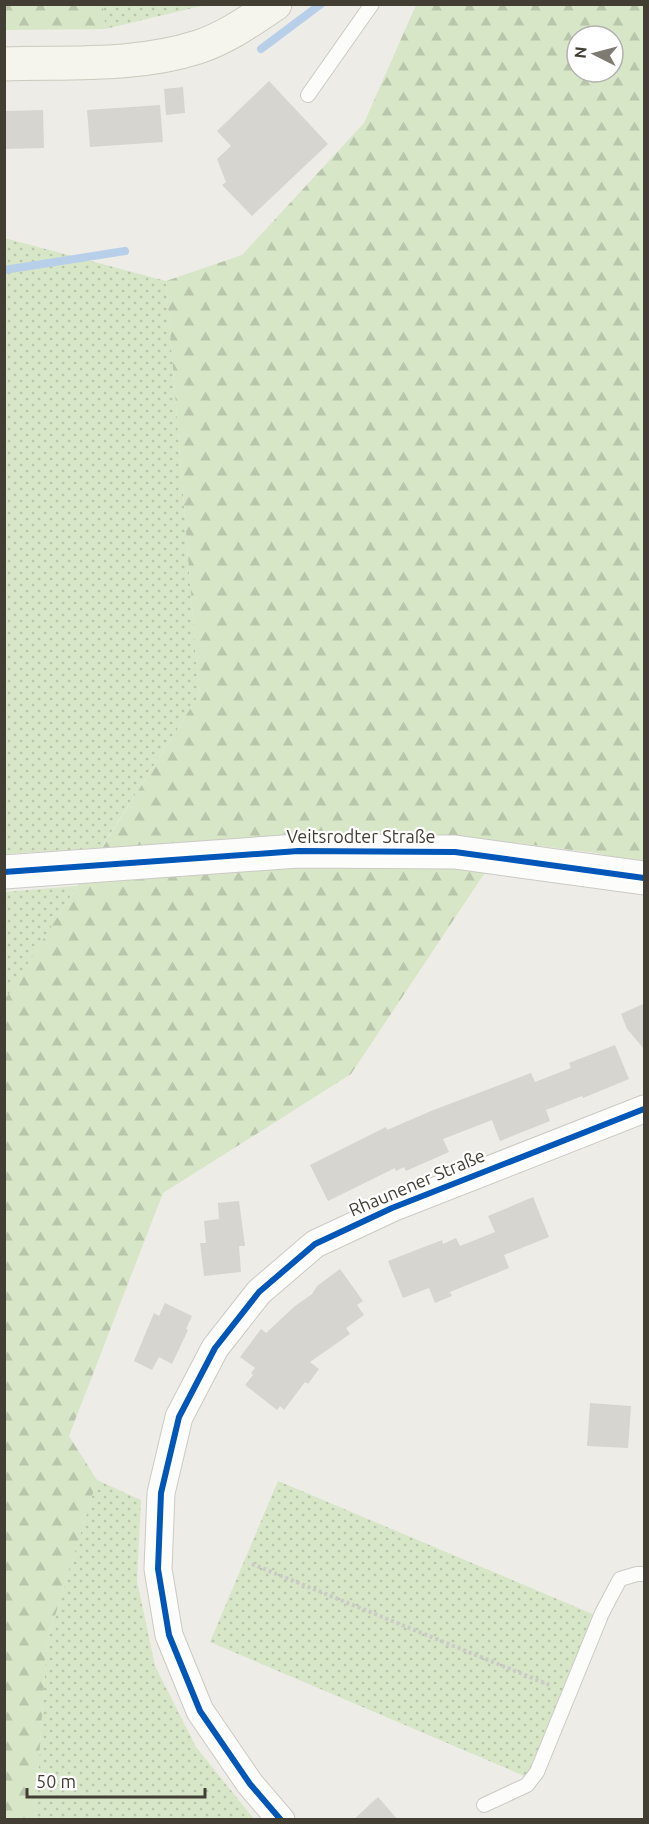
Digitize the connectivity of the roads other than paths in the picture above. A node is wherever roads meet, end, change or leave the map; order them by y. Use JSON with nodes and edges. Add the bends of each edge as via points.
{"nodes":[{"id":1,"x":275,"y":4,"type":"edge"},
{"id":2,"x":372,"y":4,"type":"edge"},
{"id":3,"x":4,"y":63,"type":"edge"},
{"id":4,"x":308,"y":95,"type":"dead end"},
{"id":5,"x":4,"y":872,"type":"edge"},
{"id":6,"x":645,"y":878,"type":"edge"},
{"id":7,"x":645,"y":1109,"type":"edge"},
{"id":8,"x":645,"y":1574,"type":"edge"},
{"id":9,"x":484,"y":1805,"type":"dead end"},
{"id":10,"x":281,"y":1820,"type":"edge"}],
"edges":[{"from":1,"to":3,"type":"main road","via":[[236,30],[163,56],[111,62]]},
{"from":2,"to":4,"type":"lane"},
{"from":5,"to":6,"type":"street","name":"Veitsrodter Straße","via":[[298,851],[455,852]]},
{"from":7,"to":10,"type":"street","name":"Rhaunener Straße","via":[[392,1208],[315,1244],[259,1292],[215,1348],[179,1417],[161,1493],[158,1569],[169,1635],[200,1711],[250,1784]]},
{"from":8,"to":9,"type":"lane","via":[[620,1580],[602,1613],[537,1772],[527,1785]]}]}
